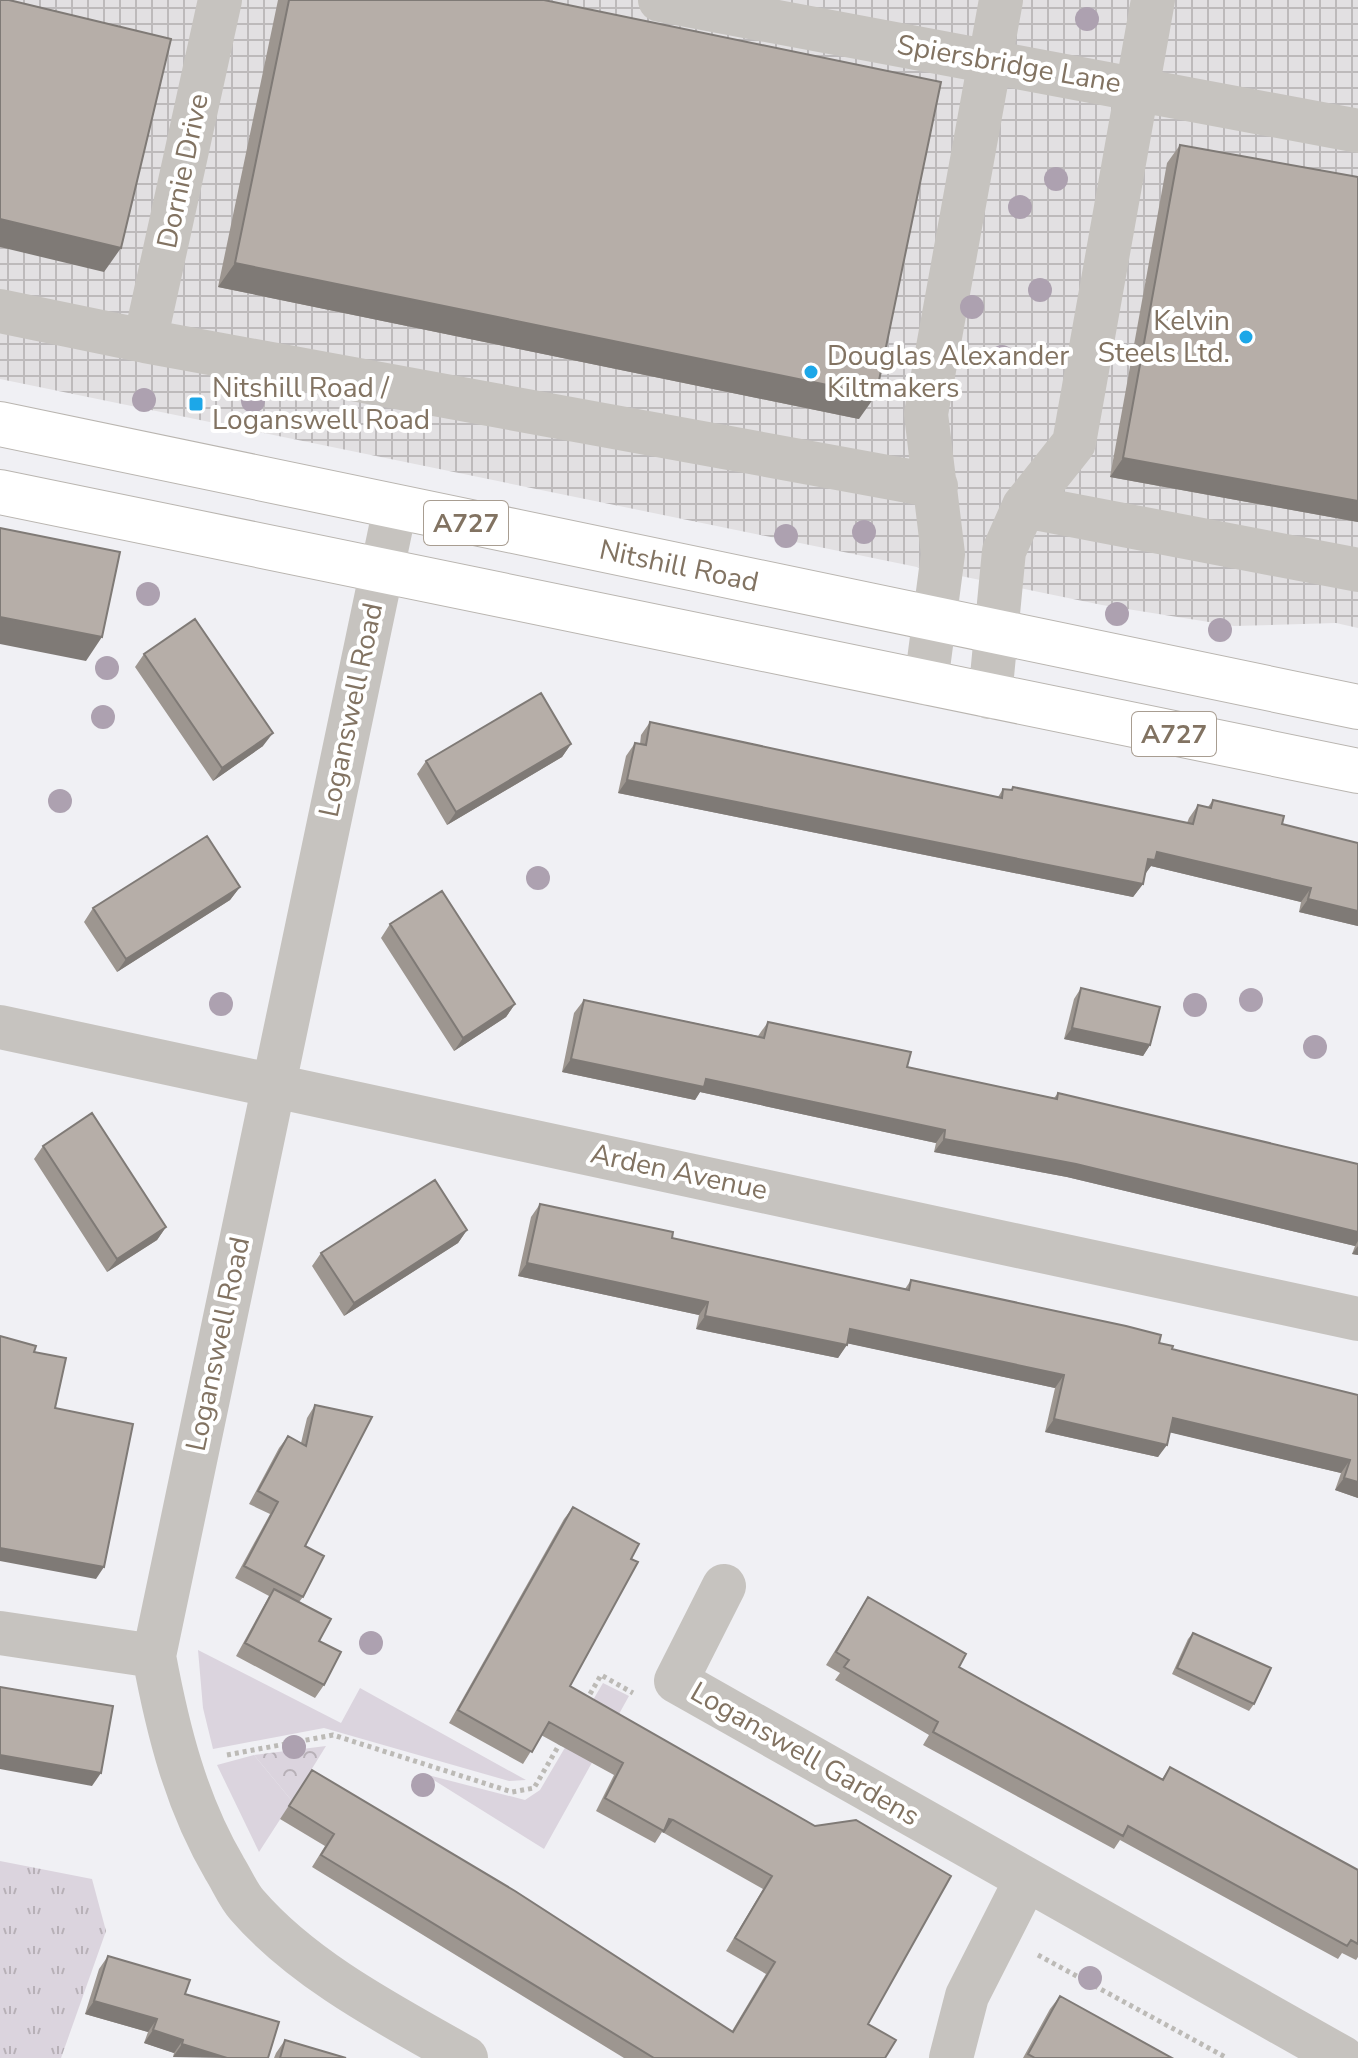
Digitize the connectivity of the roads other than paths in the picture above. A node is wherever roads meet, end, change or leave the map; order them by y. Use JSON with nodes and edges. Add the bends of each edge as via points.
{"nodes":[{"id":1,"x":220,"y":0,"type":"edge"},
{"id":2,"x":660,"y":0,"type":"edge"},
{"id":3,"x":1001,"y":0,"type":"edge"},
{"id":4,"x":1153,"y":0,"type":"edge"},
{"id":5,"x":988,"y":60,"type":"junction"},
{"id":6,"x":1136,"y":87,"type":"junction"},
{"id":7,"x":1358,"y":131,"type":"edge"},
{"id":8,"x":0,"y":311,"type":"edge"},
{"id":9,"x":145,"y":341,"type":"junction"},
{"id":10,"x":0,"y":424,"type":"edge"},
{"id":11,"x":936,"y":486,"type":"junction"},
{"id":12,"x":0,"y":492,"type":"edge"},
{"id":13,"x":1024,"y":506,"type":"junction"},
{"id":14,"x":395,"y":508,"type":"junction"},
{"id":15,"x":382,"y":568,"type":"junction"},
{"id":16,"x":1358,"y":570,"type":"edge"},
{"id":17,"x":933,"y":619,"type":"junction"},
{"id":18,"x":996,"y":632,"type":"junction"},
{"id":19,"x":926,"y":683,"type":"junction"},
{"id":20,"x":990,"y":697,"type":"junction"},
{"id":21,"x":1358,"y":707,"type":"edge"},
{"id":22,"x":1358,"y":771,"type":"edge"},
{"id":23,"x":0,"y":1027,"type":"edge"},
{"id":24,"x":271,"y":1084,"type":"junction"},
{"id":25,"x":1358,"y":1319,"type":"edge"},
{"id":26,"x":724,"y":1586,"type":"dead end"},
{"id":27,"x":0,"y":1633,"type":"edge"},
{"id":28,"x":154,"y":1656,"type":"junction"},
{"id":29,"x":1026,"y":1880,"type":"junction"},
{"id":30,"x":1358,"y":2044,"type":"edge"},
{"id":31,"x":466,"y":2058,"type":"edge"},
{"id":32,"x":951,"y":2058,"type":"edge"},
{"id":33,"x":1343,"y":2058,"type":"edge"},
{"id":34,"x":1350,"y":2058,"type":"edge"}],
"edges":[{"from":1,"to":9,"type":"street","name":"Dornie Drive"},
{"from":2,"to":5,"type":"street","name":"Spiersbridge Lane"},
{"from":3,"to":5,"type":"street"},
{"from":4,"to":6,"type":"street"},
{"from":5,"to":6,"type":"street","name":"Spiersbridge Lane"},
{"from":5,"to":11,"type":"street","via":[[926,414]]},
{"from":6,"to":7,"type":"street","name":"Spiersbridge Lane"},
{"from":6,"to":13,"type":"street","via":[[1074,443]]},
{"from":8,"to":9,"type":"street"},
{"from":9,"to":11,"type":"street"},
{"from":10,"to":14,"type":"main road","name":"Nitshill Road","number":"A727","via":[[321,488]]},
{"from":11,"to":17,"type":"street","via":[[943,554]]},
{"from":12,"to":15,"type":"main road","number":"A727"},
{"from":13,"to":16,"type":"street"},
{"from":13,"to":18,"type":"street","via":[[1001,565]]},
{"from":14,"to":15,"type":"street","name":"Loganswell Road"},
{"from":14,"to":17,"type":"main road","name":"Nitshill Road","number":"A727"},
{"from":15,"to":19,"type":"main road","number":"A727"},
{"from":15,"to":24,"type":"street","name":"Loganswell Road"},
{"from":17,"to":18,"type":"main road","name":"Nitshill Road","number":"A727"},
{"from":17,"to":19,"type":"street"},
{"from":18,"to":20,"type":"street"},
{"from":18,"to":21,"type":"main road","name":"Nitshill Road","number":"A727"},
{"from":19,"to":20,"type":"main road","number":"A727"},
{"from":20,"to":22,"type":"main road","number":"A727"},
{"from":23,"to":24,"type":"street","name":"Arden Avenue"},
{"from":24,"to":25,"type":"street","name":"Arden Avenue"},
{"from":24,"to":28,"type":"street","name":"Loganswell Road"},
{"from":26,"to":29,"type":"street","name":"Loganswell Gardens","via":[[676,1681]]},
{"from":27,"to":28,"type":"street"},
{"from":28,"to":31,"type":"street","name":"Loganswell Road","via":[[180,1767],[209,1842],[247,1905],[351,1993]]},
{"from":29,"to":32,"type":"street","via":[[967,1996]]},
{"from":29,"to":33,"type":"street","name":"Loganswell Gardens"},
{"from":30,"to":34,"type":"street"}]}
